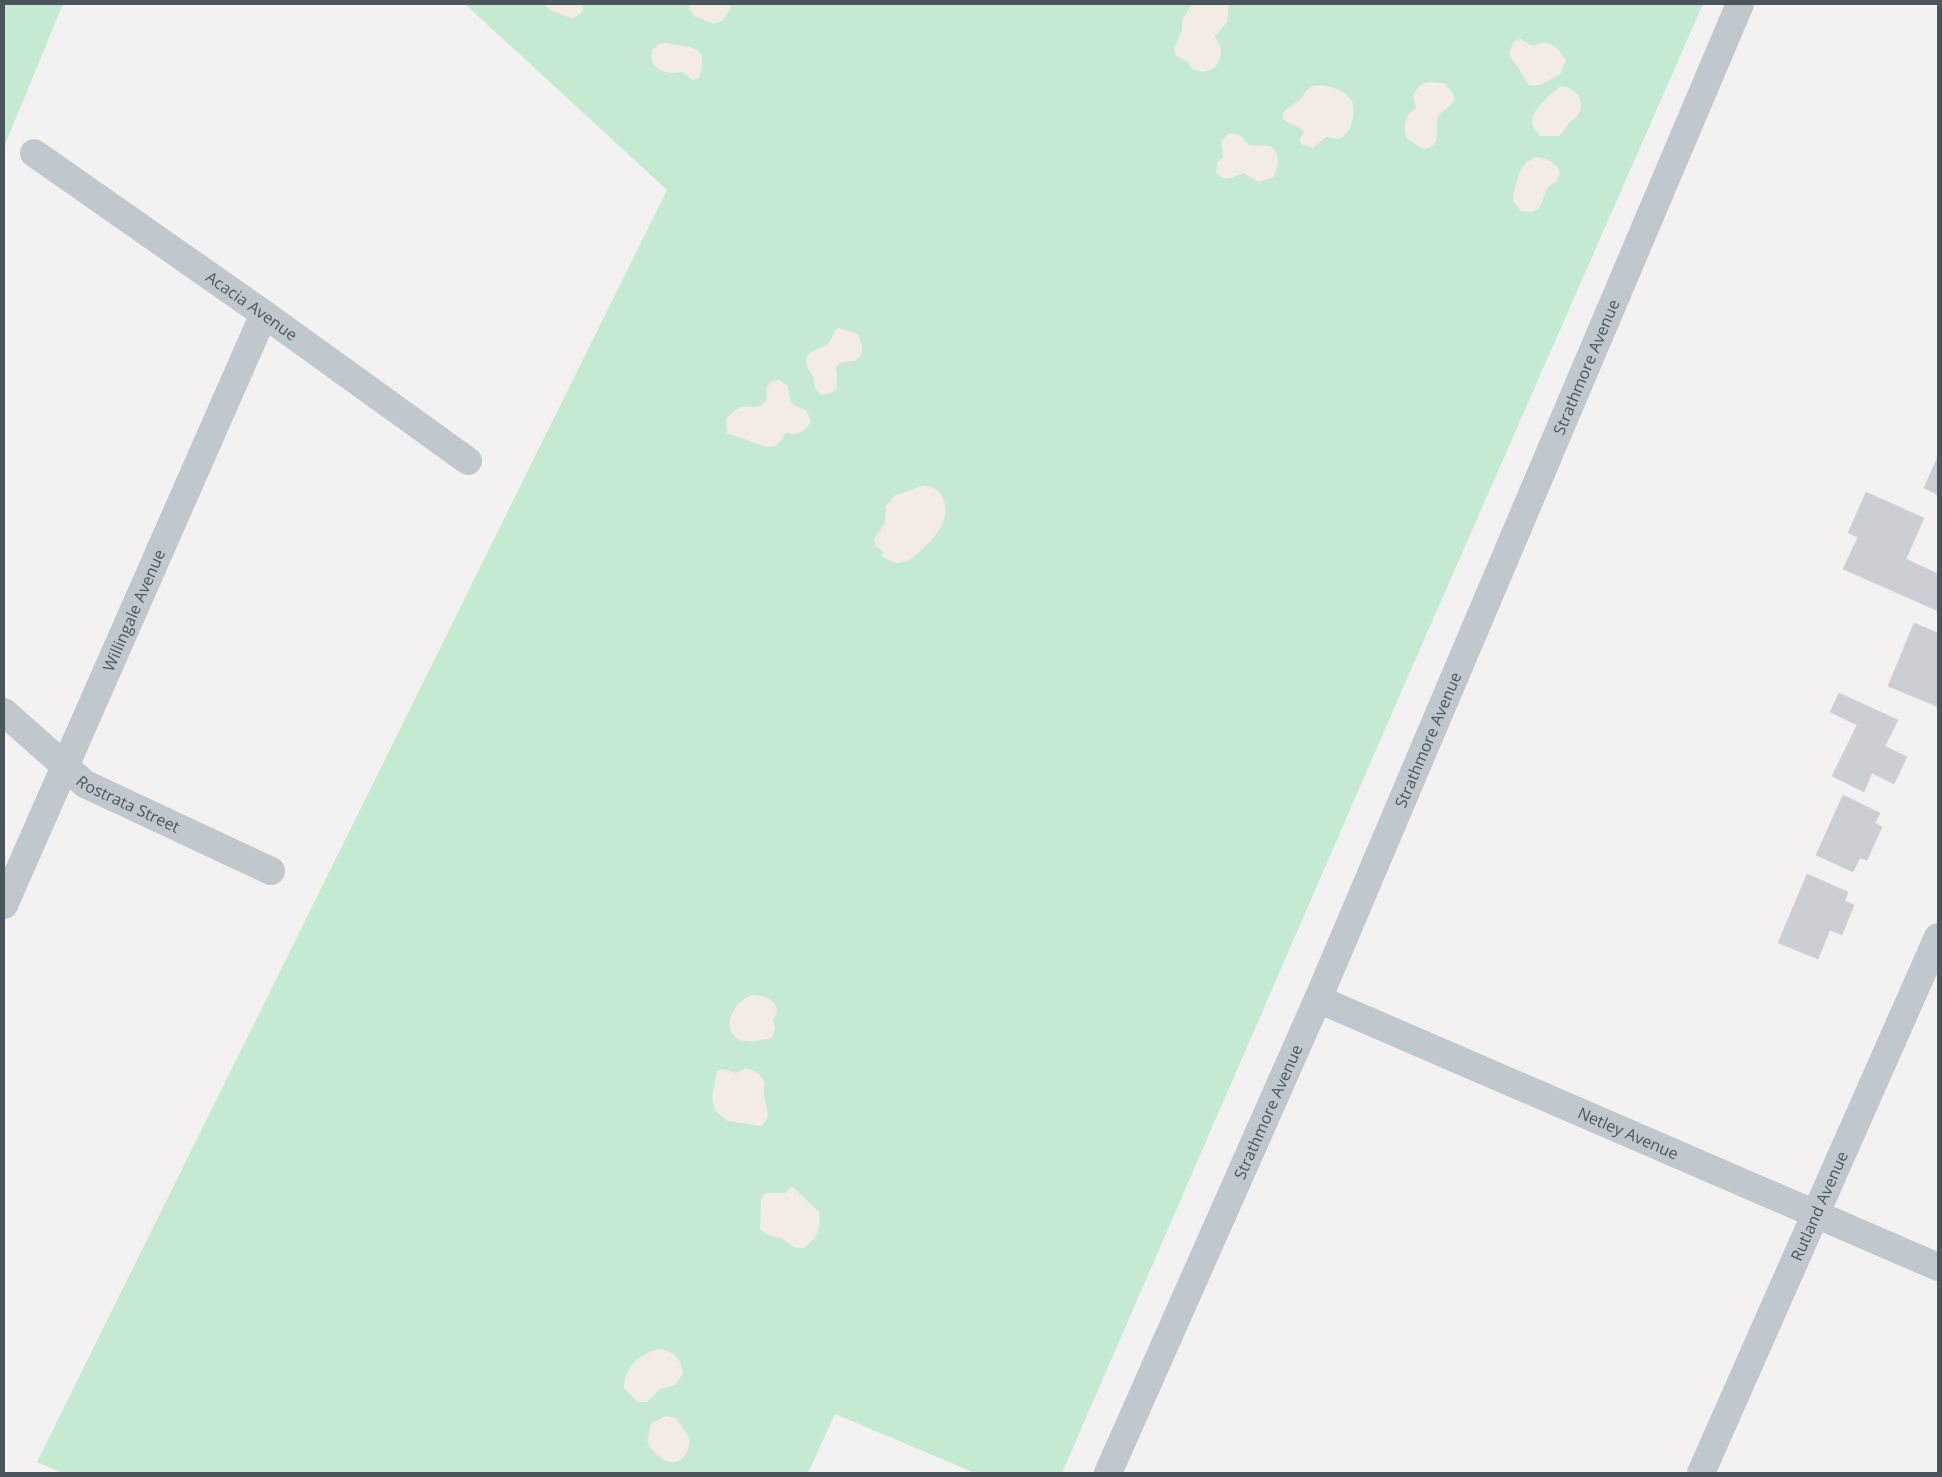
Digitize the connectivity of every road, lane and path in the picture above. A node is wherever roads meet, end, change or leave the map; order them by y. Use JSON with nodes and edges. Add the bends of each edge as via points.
{"nodes":[{"id":1,"x":1740,"y":4,"type":"edge"},
{"id":2,"x":34,"y":153,"type":"dead end"},
{"id":3,"x":264,"y":314,"type":"junction"},
{"id":4,"x":468,"y":462,"type":"dead end"},
{"id":5,"x":4,"y":712,"type":"edge"},
{"id":6,"x":66,"y":767,"type":"junction"},
{"id":7,"x":271,"y":871,"type":"dead end"},
{"id":8,"x":4,"y":905,"type":"edge"},
{"id":9,"x":1938,"y":937,"type":"edge"},
{"id":10,"x":1318,"y":998,"type":"junction"},
{"id":11,"x":1816,"y":1214,"type":"junction"},
{"id":12,"x":1938,"y":1267,"type":"edge"},
{"id":13,"x":1108,"y":1473,"type":"edge"},
{"id":14,"x":1701,"y":1473,"type":"edge"}],
"edges":[{"from":1,"to":10,"type":"street","name":"Strathmore Avenue"},
{"from":2,"to":3,"type":"street","name":"Acacia Avenue"},
{"from":3,"to":4,"type":"street","name":"Acacia Avenue"},
{"from":3,"to":6,"type":"street","name":"Willingale Avenue"},
{"from":5,"to":6,"type":"street","name":"Rostrata Street"},
{"from":6,"to":7,"type":"street","name":"Rostrata Street","via":[[85,784]]},
{"from":6,"to":8,"type":"street","name":"Willingale Avenue"},
{"from":9,"to":11,"type":"street","name":"Rutland Avenue"},
{"from":10,"to":11,"type":"street","name":"Netley Avenue"},
{"from":10,"to":13,"type":"street","name":"Strathmore Avenue"},
{"from":11,"to":12,"type":"street","name":"Netley Avenue"},
{"from":11,"to":14,"type":"street","name":"Rutland Avenue"}]}
